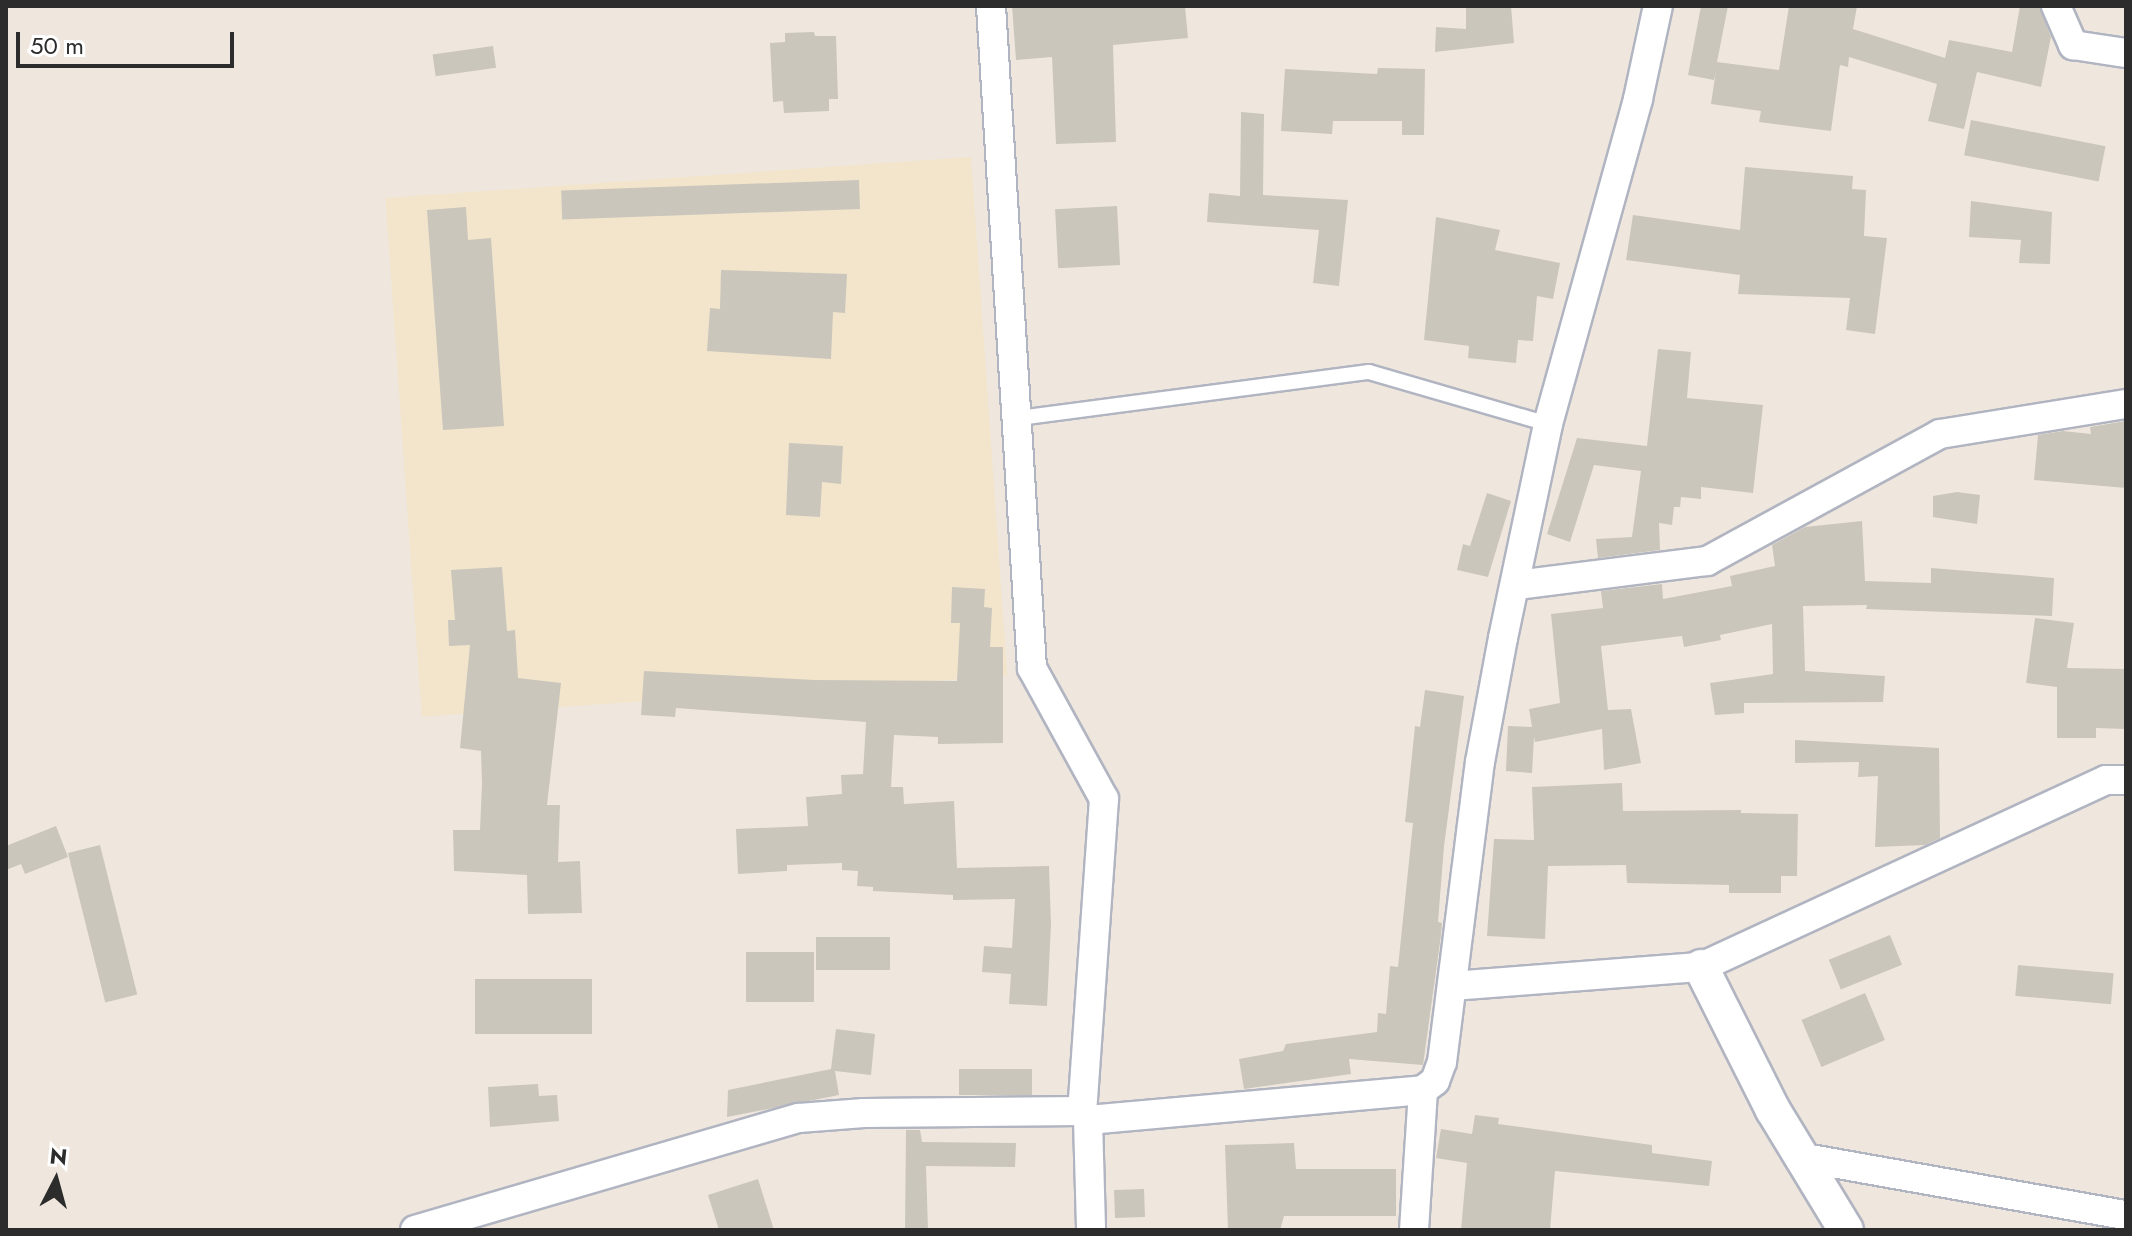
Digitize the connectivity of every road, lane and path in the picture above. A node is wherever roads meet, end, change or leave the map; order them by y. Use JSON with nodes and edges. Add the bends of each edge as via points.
{"nodes":[{"id":1,"x":991,"y":6,"type":"edge"},
{"id":2,"x":1658,"y":6,"type":"edge"},
{"id":3,"x":2056,"y":6,"type":"edge"},
{"id":4,"x":2126,"y":53,"type":"edge"},
{"id":5,"x":2126,"y":404,"type":"edge"},
{"id":6,"x":1019,"y":418,"type":"junction"},
{"id":7,"x":1548,"y":424,"type":"junction"},
{"id":8,"x":1517,"y":585,"type":"junction"},
{"id":9,"x":2126,"y":780,"type":"edge"},
{"id":10,"x":1701,"y":967,"type":"junction"},
{"id":11,"x":1453,"y":986,"type":"junction"},
{"id":12,"x":1423,"y":1090,"type":"junction"},
{"id":13,"x":1085,"y":1115,"type":"junction"},
{"id":14,"x":1799,"y":1157,"type":"junction"},
{"id":15,"x":2126,"y":1215,"type":"edge"},
{"id":16,"x":415,"y":1230,"type":"edge"},
{"id":17,"x":1091,"y":1230,"type":"edge"},
{"id":18,"x":1414,"y":1230,"type":"edge"},
{"id":19,"x":1846,"y":1230,"type":"edge"}],
"edges":[{"from":1,"to":6,"type":"street"},
{"from":2,"to":7,"type":"street","via":[[1638,99]]},
{"from":3,"to":4,"type":"street","via":[[2073,45]]},
{"from":5,"to":8,"type":"street","via":[[1940,434],[1707,561]]},
{"from":6,"to":7,"type":"lane","via":[[1369,372]]},
{"from":6,"to":13,"type":"street","via":[[1032,668],[1104,799]]},
{"from":7,"to":8,"type":"street"},
{"from":8,"to":11,"type":"street","via":[[1480,762]]},
{"from":9,"to":10,"type":"street","via":[[2106,780]]},
{"from":10,"to":11,"type":"street"},
{"from":10,"to":14,"type":"street"},
{"from":11,"to":12,"type":"street","via":[[1442,1062],[1435,1081]]},
{"from":12,"to":13,"type":"street"},
{"from":12,"to":18,"type":"street"},
{"from":13,"to":16,"type":"street","via":[[864,1113],[799,1118]]},
{"from":13,"to":17,"type":"street"},
{"from":14,"to":15,"type":"street"},
{"from":14,"to":19,"type":"street"}]}
